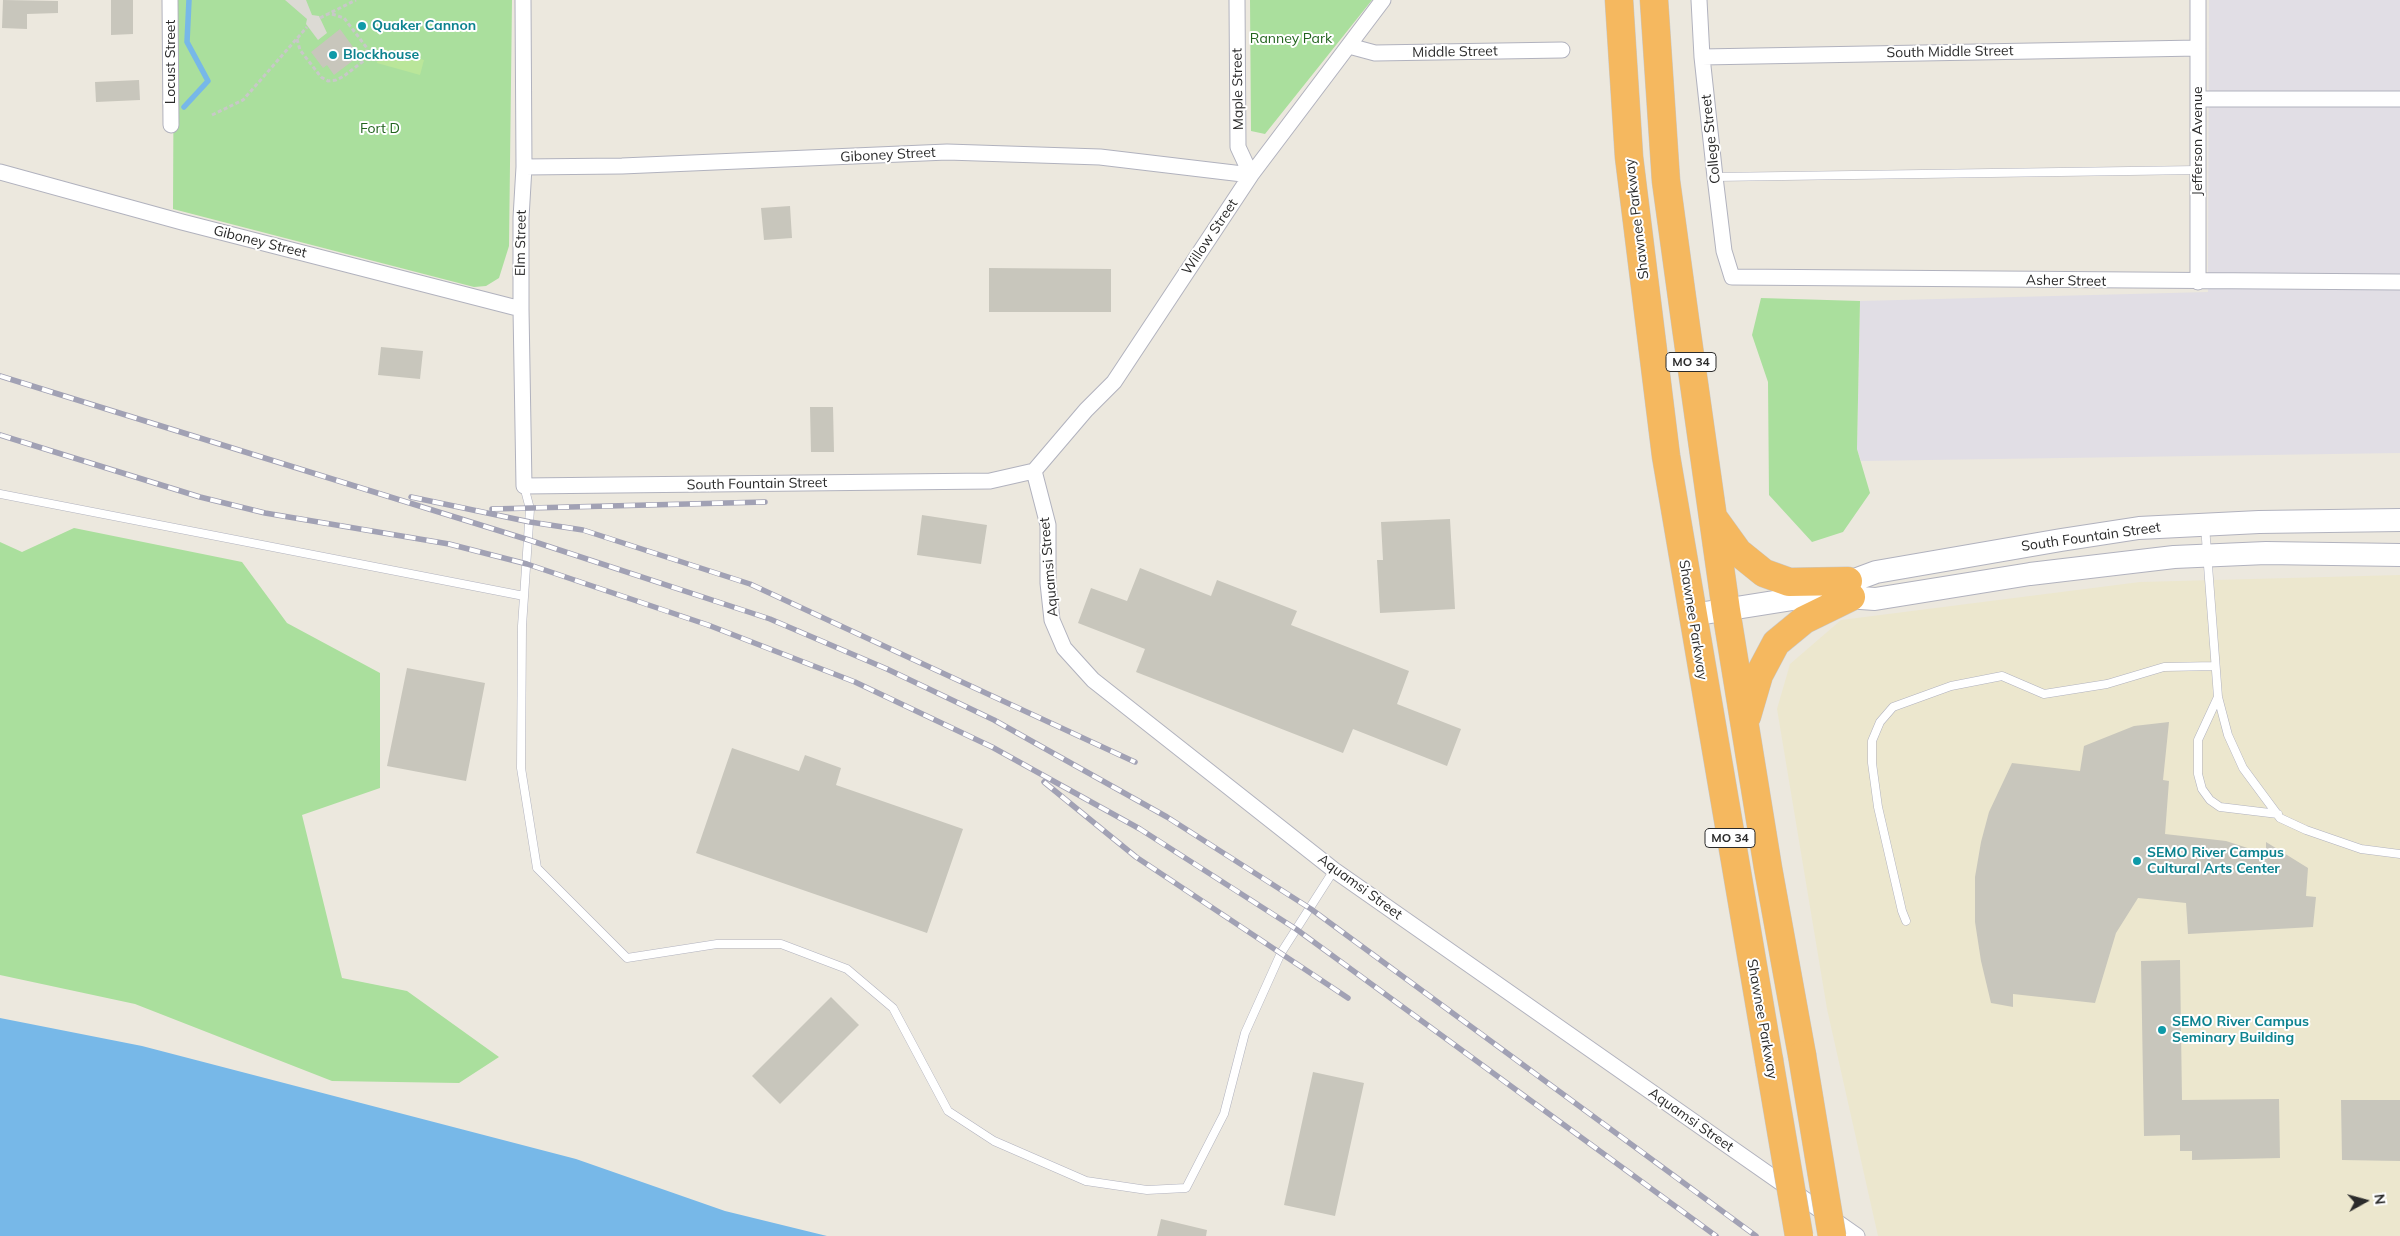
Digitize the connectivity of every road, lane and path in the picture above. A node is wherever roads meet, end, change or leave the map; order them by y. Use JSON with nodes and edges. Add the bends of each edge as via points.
{"nodes":[{"id":1,"x":170,"y":0,"type":"edge"},
{"id":2,"x":356,"y":0,"type":"edge"},
{"id":3,"x":523,"y":0,"type":"edge"},
{"id":4,"x":1237,"y":0,"type":"edge"},
{"id":5,"x":1384,"y":0,"type":"edge"},
{"id":6,"x":1618,"y":0,"type":"edge"},
{"id":7,"x":1654,"y":0,"type":"edge"},
{"id":8,"x":1699,"y":0,"type":"edge"},
{"id":9,"x":2198,"y":0,"type":"edge"},
{"id":10,"x":329,"y":13,"type":"junction"},
{"id":11,"x":320,"y":18,"type":"dead end"},
{"id":12,"x":308,"y":27,"type":"dead end"},
{"id":13,"x":297,"y":39,"type":"junction"},
{"id":14,"x":1350,"y":46,"type":"junction"},
{"id":15,"x":2198,"y":48,"type":"junction"},
{"id":16,"x":1562,"y":50,"type":"dead end"},
{"id":17,"x":1702,"y":57,"type":"junction"},
{"id":18,"x":2198,"y":99,"type":"junction"},
{"id":19,"x":2400,"y":99,"type":"edge"},
{"id":20,"x":212,"y":115,"type":"dead end"},
{"id":21,"x":171,"y":125,"type":"dead end"},
{"id":22,"x":524,"y":167,"type":"junction"},
{"id":23,"x":2198,"y":170,"type":"junction"},
{"id":24,"x":0,"y":172,"type":"edge"},
{"id":25,"x":1251,"y":175,"type":"junction"},
{"id":26,"x":1715,"y":177,"type":"junction"},
{"id":27,"x":1732,"y":277,"type":"joint"},
{"id":28,"x":2198,"y":282,"type":"junction"},
{"id":29,"x":2400,"y":282,"type":"edge"},
{"id":30,"x":521,"y":309,"type":"junction"},
{"id":31,"x":1034,"y":471,"type":"junction"},
{"id":32,"x":524,"y":486,"type":"junction"},
{"id":33,"x":0,"y":494,"type":"edge"},
{"id":34,"x":1713,"y":516,"type":"junction"},
{"id":35,"x":2400,"y":520,"type":"edge"},
{"id":36,"x":2205,"y":525,"type":"junction"},
{"id":37,"x":2206,"y":555,"type":"junction"},
{"id":38,"x":2400,"y":555,"type":"edge"},
{"id":39,"x":1850,"y":589,"type":"junction"},
{"id":40,"x":524,"y":596,"type":"junction"},
{"id":41,"x":1726,"y":610,"type":"junction"},
{"id":42,"x":1692,"y":615,"type":"junction"},
{"id":43,"x":2215,"y":666,"type":"junction"},
{"id":44,"x":2218,"y":698,"type":"junction"},
{"id":45,"x":1745,"y":722,"type":"junction"},
{"id":46,"x":2278,"y":814,"type":"junction"},
{"id":47,"x":2400,"y":854,"type":"edge"},
{"id":48,"x":1334,"y":870,"type":"junction"},
{"id":49,"x":1906,"y":921,"type":"dead end"},
{"id":50,"x":1799,"y":1236,"type":"edge"},
{"id":51,"x":1832,"y":1236,"type":"edge"},
{"id":52,"x":1857,"y":1236,"type":"edge"}],
"edges":[{"from":1,"to":21,"type":"street","name":"Locust Street"},
{"from":2,"to":10,"type":"path"},
{"from":3,"to":22,"type":"street","name":"Elm Street"},
{"from":4,"to":25,"type":"street","name":"Maple Street","via":[[1238,147]]},
{"from":5,"to":14,"type":"street","name":"Willow Street"},
{"from":6,"to":42,"type":"highway","name":"Shawnee Parkway","number":"MO 34","via":[[1629,157],[1666,456]]},
{"from":7,"to":34,"type":"highway","number":"MO 34","via":[[1666,181]]},
{"from":8,"to":17,"type":"street","name":"College Street"},
{"from":9,"to":15,"type":"street","name":"Jefferson Avenue"},
{"from":10,"to":11,"type":"path"},
{"from":10,"to":13,"type":"path","via":[[344,18],[367,48],[366,59],[344,76],[328,80],[308,64]]},
{"from":12,"to":13,"type":"path"},
{"from":13,"to":20,"type":"path","via":[[243,100]]},
{"from":14,"to":16,"type":"street","name":"Middle Street","via":[[1376,53]]},
{"from":14,"to":25,"type":"street","name":"Willow Street"},
{"from":15,"to":17,"type":"street","name":"South Middle Street"},
{"from":15,"to":18,"type":"street","name":"Jefferson Avenue"},
{"from":17,"to":26,"type":"street","name":"College Street"},
{"from":18,"to":19,"type":"street"},
{"from":18,"to":23,"type":"street","name":"Jefferson Avenue"},
{"from":22,"to":25,"type":"street","name":"Giboney Street","via":[[947,152],[1100,157]]},
{"from":22,"to":30,"type":"street","name":"Elm Street"},
{"from":23,"to":26,"type":"lane"},
{"from":23,"to":28,"type":"street","name":"Jefferson Avenue"},
{"from":24,"to":30,"type":"street","name":"Giboney Street"},
{"from":25,"to":31,"type":"street","name":"Willow Street","via":[[1114,382]]},
{"from":26,"to":27,"type":"street","name":"College Street","via":[[1724,251]]},
{"from":27,"to":28,"type":"street","name":"Asher Street"},
{"from":28,"to":29,"type":"street","name":"Asher Street"},
{"from":30,"to":32,"type":"street","name":"Elm Street"},
{"from":31,"to":32,"type":"street","name":"South Fountain Street","via":[[990,481]]},
{"from":31,"to":48,"type":"street","name":"Aquamsi Street","via":[[1048,525],[1052,620],[1064,648],[1093,680]]},
{"from":32,"to":40,"type":"lane","via":[[530,509]]},
{"from":33,"to":40,"type":"lane"},
{"from":34,"to":39,"type":"highway","via":[[1738,552],[1764,573],[1789,582]]},
{"from":34,"to":41,"type":"highway","number":"MO 34"},
{"from":35,"to":36,"type":"street","name":"South Fountain Street"},
{"from":36,"to":37,"type":"lane"},
{"from":36,"to":39,"type":"street","name":"South Fountain Street","via":[[2139,528],[1876,572]]},
{"from":37,"to":38,"type":"street","name":"South Fountain Street"},
{"from":37,"to":39,"type":"street","name":"South Fountain Street","via":[[2030,574],[1874,599]]},
{"from":37,"to":43,"type":"lane"},
{"from":39,"to":41,"type":"street","name":"South Fountain Street"},
{"from":39,"to":45,"type":"highway","via":[[1776,643],[1760,675]]},
{"from":40,"to":48,"type":"lane","via":[[521,768],[537,868],[627,958],[717,944],[781,944],[847,969],[893,1008],[948,1111],[994,1141],[1086,1180],[1147,1190],[1186,1188],[1224,1114],[1244,1033],[1281,953]]},
{"from":41,"to":42,"type":"street","name":"South Fountain Street"},
{"from":41,"to":45,"type":"highway","number":"MO 34"},
{"from":42,"to":50,"type":"highway","name":"Shawnee Parkway","number":"MO 34","bridge":true},
{"from":43,"to":44,"type":"lane"},
{"from":43,"to":49,"type":"lane","via":[[2164,667],[2107,684],[2044,694],[2002,676],[1951,686],[1893,707],[1880,722],[1872,741],[1872,763],[1878,807]]},
{"from":44,"to":46,"type":"lane","via":[[2228,735],[2242,768]]},
{"from":44,"to":46,"type":"lane","via":[[2198,740],[2198,774],[2202,789],[2220,807]]},
{"from":45,"to":51,"type":"highway","number":"MO 34","bridge":true},
{"from":46,"to":47,"type":"lane","via":[[2306,830],[2336,841],[2361,849]]},
{"from":48,"to":52,"type":"street","name":"Aquamsi Street"}]}
